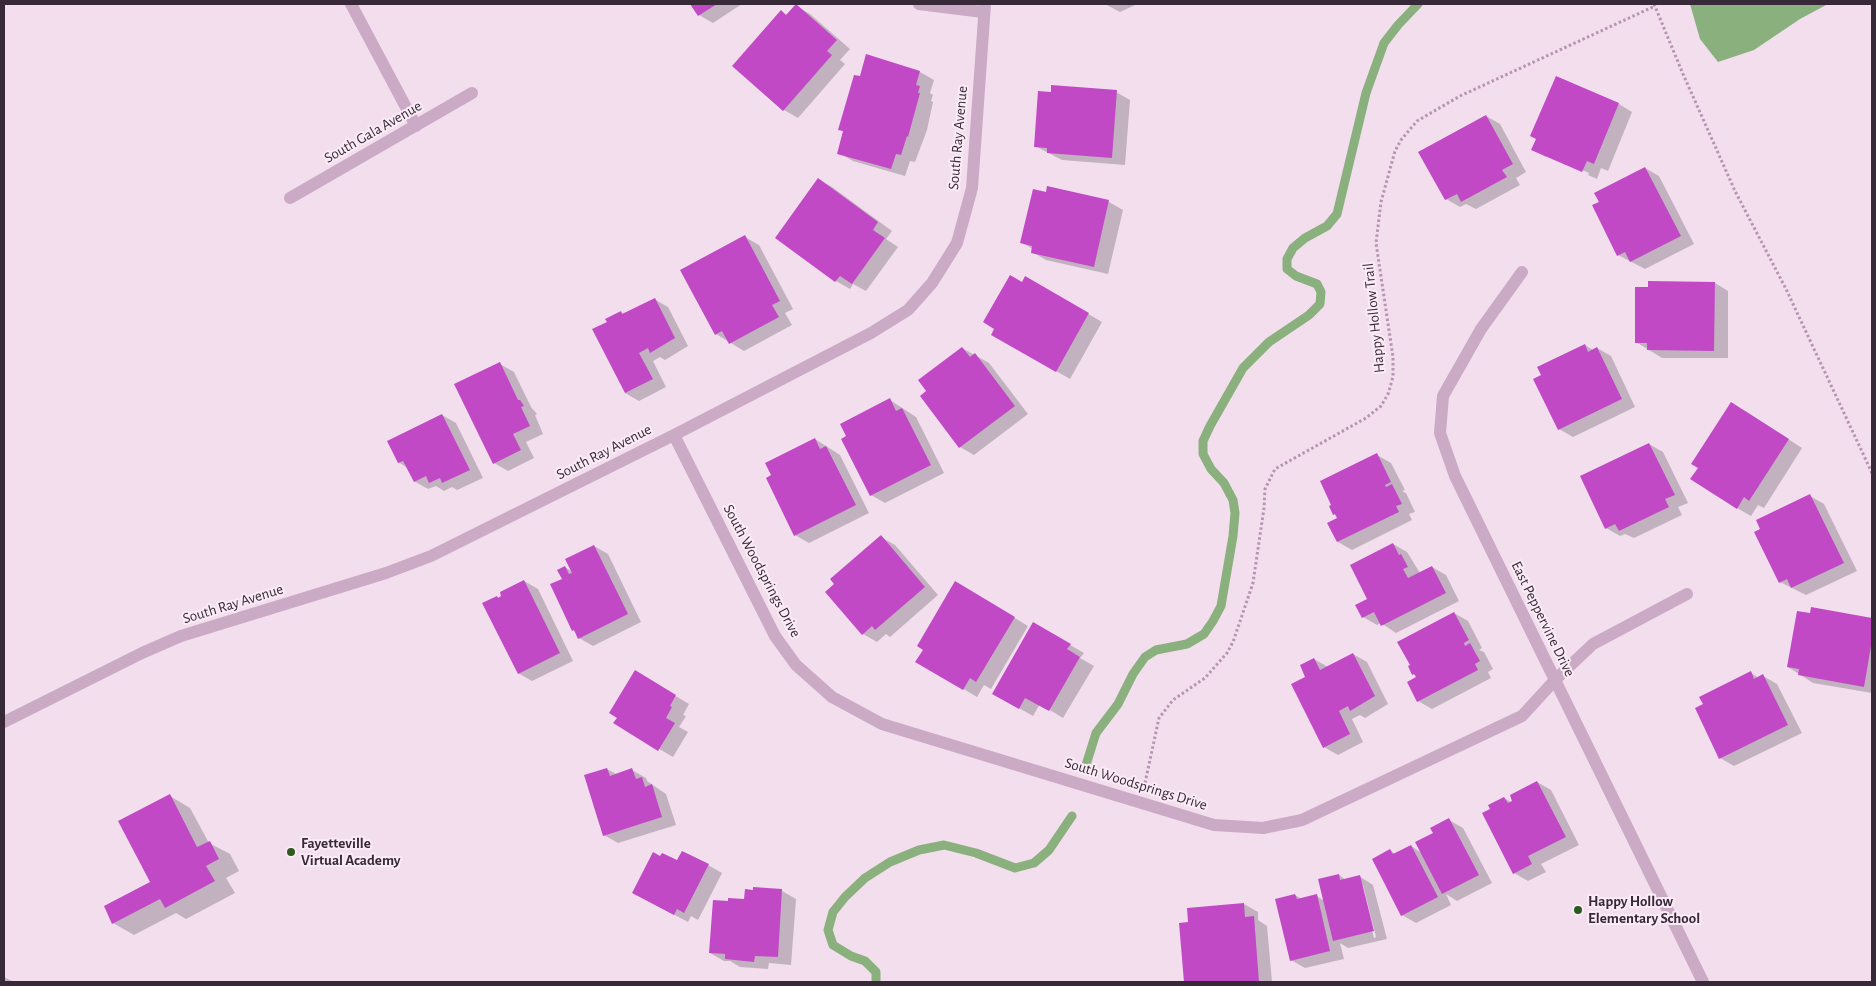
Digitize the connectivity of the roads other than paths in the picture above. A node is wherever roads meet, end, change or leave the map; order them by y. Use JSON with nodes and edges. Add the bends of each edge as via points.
{"nodes":[{"id":1,"x":351,"y":4,"type":"edge"},
{"id":2,"x":919,"y":4,"type":"edge"},
{"id":3,"x":984,"y":8,"type":"edge"},
{"id":4,"x":472,"y":94,"type":"dead end"},
{"id":5,"x":416,"y":126,"type":"junction"},
{"id":6,"x":290,"y":198,"type":"dead end"},
{"id":7,"x":1522,"y":272,"type":"dead end"},
{"id":8,"x":674,"y":435,"type":"junction"},
{"id":9,"x":1687,"y":594,"type":"dead end"},
{"id":10,"x":1555,"y":680,"type":"junction"},
{"id":11,"x":4,"y":722,"type":"edge"},
{"id":12,"x":1703,"y":982,"type":"edge"}],
"edges":[{"from":1,"to":5,"type":"street"},
{"from":2,"to":3,"type":"street"},
{"from":3,"to":8,"type":"street","name":"South Ray Avenue","via":[[972,188],[957,243],[932,284],[908,310],[871,333]]},
{"from":4,"to":5,"type":"street","name":"South Gala Avenue"},
{"from":5,"to":6,"type":"street","name":"South Gala Avenue"},
{"from":7,"to":10,"type":"street","name":"East Peppervine Drive","via":[[1481,329],[1443,396],[1440,432],[1455,476]]},
{"from":8,"to":10,"type":"street","name":"South Woodsprings Drive","via":[[775,636],[796,665],[832,697],[882,724],[1214,825],[1263,828],[1302,820],[1522,716]]},
{"from":8,"to":11,"type":"street","name":"South Ray Avenue","via":[[431,556],[181,636]]},
{"from":9,"to":10,"type":"street","name":"South Woodsprings Drive","via":[[1593,644]]},
{"from":10,"to":12,"type":"street","name":"East Peppervine Drive"}]}
